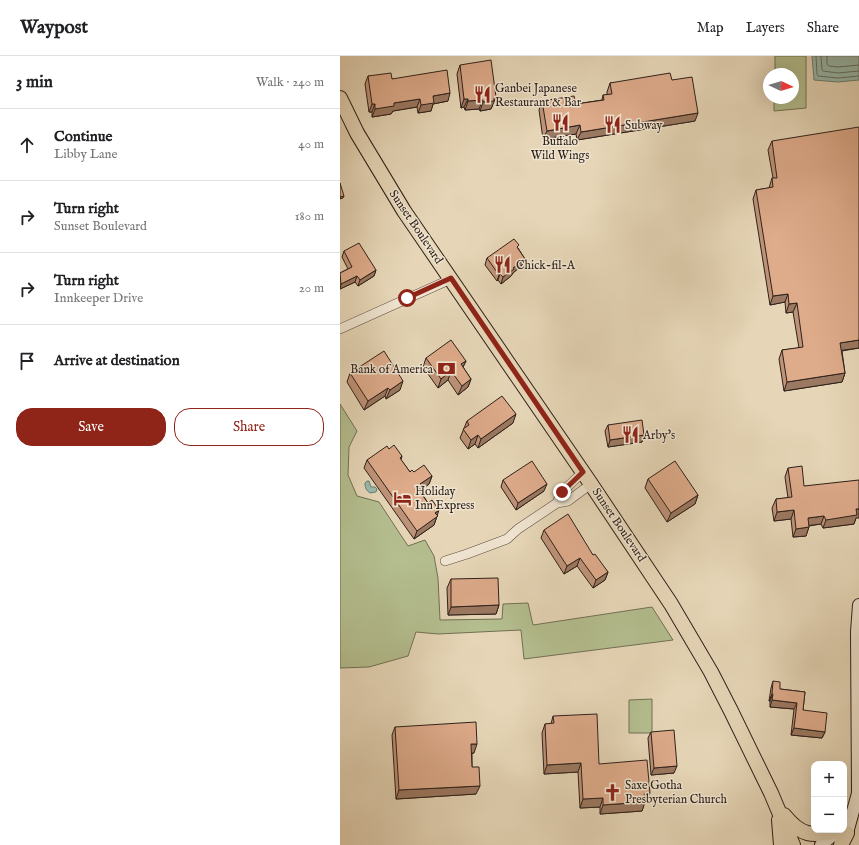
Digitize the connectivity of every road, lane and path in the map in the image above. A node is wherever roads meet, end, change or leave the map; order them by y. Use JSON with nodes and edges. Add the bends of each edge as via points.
{"nodes":[{"id":1,"x":340,"y":98,"type":"edge"},
{"id":2,"x":451,"y":278,"type":"junction"},
{"id":3,"x":340,"y":329,"type":"edge"},
{"id":4,"x":587,"y":478,"type":"junction"},
{"id":5,"x":557,"y":503,"type":"junction"},
{"id":6,"x":445,"y":561,"type":"dead end"},
{"id":7,"x":859,"y":604,"type":"edge"},
{"id":8,"x":778,"y":809,"type":"junction"},
{"id":9,"x":847,"y":823,"type":"edge"},
{"id":10,"x":842,"y":833,"type":"edge"},
{"id":11,"x":781,"y":845,"type":"edge"},
{"id":12,"x":793,"y":845,"type":"edge"},
{"id":13,"x":821,"y":845,"type":"edge"}],
"edges":[{"from":1,"to":2,"type":"main road","name":"Sunset Boulevard","via":[[357,133],[404,211]]},
{"from":2,"to":3,"type":"street"},
{"from":2,"to":4,"type":"main road","name":"Sunset Boulevard"},
{"from":4,"to":5,"type":"street","via":[[562,492]]},
{"from":4,"to":5,"type":"street","via":[[568,501]]},
{"from":4,"to":8,"type":"main road","name":"Sunset Boulevard","via":[[692,638],[731,711]]},
{"from":5,"to":6,"type":"street","via":[[507,539]]},
{"from":7,"to":9,"type":"street","via":[[858,779],[856,804]]},
{"from":8,"to":10,"type":"main road","via":[[790,822],[808,834]]},
{"from":8,"to":11,"type":"main road"},
{"from":8,"to":12,"type":"main road","name":"Sunset Boulevard"},
{"from":10,"to":13,"type":"street"}]}
